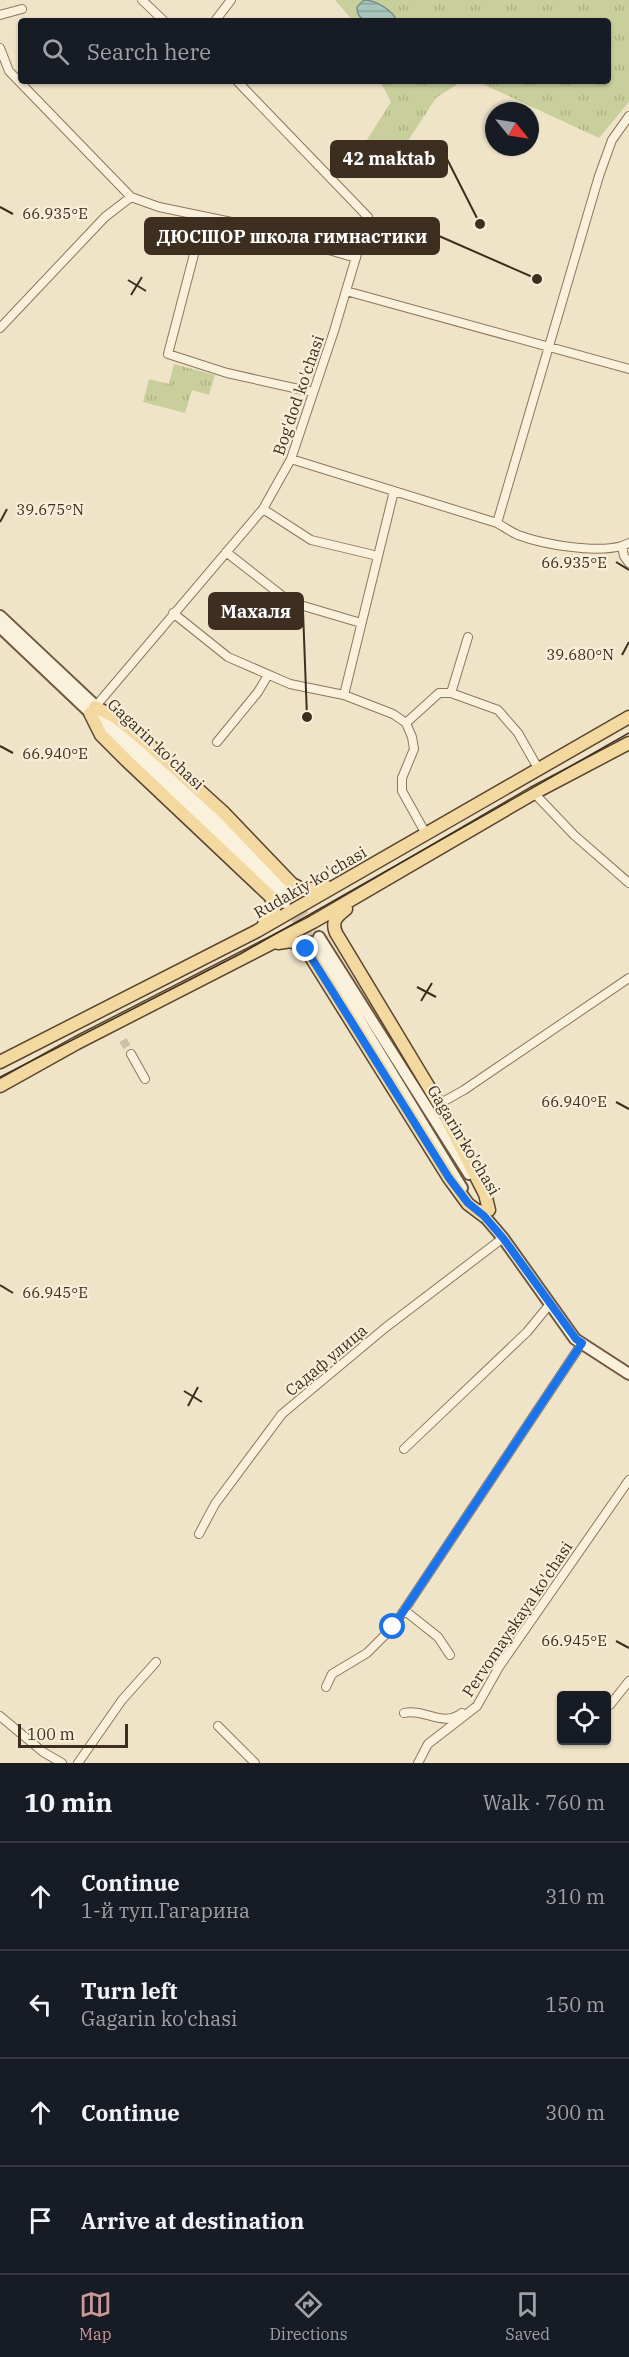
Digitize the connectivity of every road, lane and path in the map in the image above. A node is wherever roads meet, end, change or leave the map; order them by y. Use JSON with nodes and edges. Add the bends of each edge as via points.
{"nodes":[{"id":1,"x":142,"y":0,"type":"edge"},
{"id":2,"x":231,"y":0,"type":"edge"},
{"id":3,"x":22,"y":9,"type":"dead end"},
{"id":4,"x":0,"y":15,"type":"edge"},
{"id":5,"x":161,"y":18,"type":"edge"},
{"id":6,"x":217,"y":18,"type":"edge"},
{"id":7,"x":0,"y":48,"type":"edge"},
{"id":8,"x":18,"y":80,"type":"edge"},
{"id":9,"x":22,"y":84,"type":"edge"},
{"id":10,"x":240,"y":84,"type":"edge"},
{"id":11,"x":627,"y":121,"type":"edge"},
{"id":12,"x":131,"y":197,"type":"junction"},
{"id":13,"x":204,"y":216,"type":"junction"},
{"id":14,"x":356,"y":258,"type":"junction"},
{"id":15,"x":346,"y":291,"type":"junction"},
{"id":16,"x":0,"y":328,"type":"edge"},
{"id":17,"x":548,"y":347,"type":"junction"},
{"id":18,"x":629,"y":369,"type":"edge"},
{"id":19,"x":312,"y":392,"type":"junction"},
{"id":20,"x":291,"y":459,"type":"junction"},
{"id":21,"x":394,"y":491,"type":"junction"},
{"id":22,"x":263,"y":509,"type":"junction"},
{"id":23,"x":497,"y":523,"type":"junction"},
{"id":24,"x":626,"y":544,"type":"edge"},
{"id":25,"x":226,"y":552,"type":"junction"},
{"id":26,"x":378,"y":556,"type":"junction"},
{"id":27,"x":629,"y":563,"type":"edge"},
{"id":28,"x":173,"y":613,"type":"junction"},
{"id":29,"x":0,"y":616,"type":"edge"},
{"id":30,"x":361,"y":623,"type":"junction"},
{"id":31,"x":0,"y":627,"type":"edge"},
{"id":32,"x":468,"y":637,"type":"dead end"},
{"id":33,"x":268,"y":675,"type":"junction"},
{"id":34,"x":451,"y":693,"type":"junction"},
{"id":35,"x":344,"y":695,"type":"junction"},
{"id":36,"x":93,"y":710,"type":"junction"},
{"id":37,"x":629,"y":717,"type":"edge"},
{"id":38,"x":406,"y":723,"type":"junction"},
{"id":39,"x":218,"y":742,"type":"dead end"},
{"id":40,"x":629,"y":743,"type":"edge"},
{"id":41,"x":538,"y":768,"type":"junction"},
{"id":42,"x":534,"y":794,"type":"junction"},
{"id":43,"x":426,"y":834,"type":"junction"},
{"id":44,"x":392,"y":854,"type":"junction"},
{"id":45,"x":400,"y":871,"type":"junction"},
{"id":46,"x":342,"y":883,"type":"junction"},
{"id":47,"x":629,"y":883,"type":"edge"},
{"id":48,"x":368,"y":891,"type":"junction"},
{"id":49,"x":288,"y":899,"type":"tunnel mouth"},
{"id":50,"x":257,"y":931,"type":"junction"},
{"id":51,"x":316,"y":940,"type":"tunnel mouth"},
{"id":52,"x":263,"y":948,"type":"junction"},
{"id":53,"x":629,"y":978,"type":"edge"},
{"id":54,"x":143,"y":988,"type":"junction"},
{"id":55,"x":151,"y":1005,"type":"junction"},
{"id":56,"x":131,"y":1053,"type":"tunnel mouth"},
{"id":57,"x":0,"y":1062,"type":"edge"},
{"id":58,"x":145,"y":1079,"type":"dead end"},
{"id":59,"x":0,"y":1086,"type":"edge"},
{"id":60,"x":439,"y":1104,"type":"junction"},
{"id":61,"x":487,"y":1213,"type":"junction"},
{"id":62,"x":503,"y":1238,"type":"junction"},
{"id":63,"x":550,"y":1304,"type":"junction"},
{"id":64,"x":582,"y":1343,"type":"junction"},
{"id":65,"x":629,"y":1374,"type":"edge"},
{"id":66,"x":404,"y":1449,"type":"dead end"},
{"id":67,"x":629,"y":1480,"type":"edge"},
{"id":68,"x":199,"y":1534,"type":"dead end"},
{"id":69,"x":404,"y":1610,"type":"junction"},
{"id":70,"x":450,"y":1655,"type":"dead end"},
{"id":71,"x":156,"y":1662,"type":"dead end"},
{"id":72,"x":499,"y":1667,"type":"junction"},
{"id":73,"x":629,"y":1680,"type":"edge"},
{"id":74,"x":326,"y":1687,"type":"dead end"},
{"id":75,"x":611,"y":1704,"type":"edge"},
{"id":76,"x":404,"y":1713,"type":"dead end"},
{"id":77,"x":0,"y":1716,"type":"edge"},
{"id":78,"x":218,"y":1726,"type":"dead end"},
{"id":79,"x":62,"y":1763,"type":"edge"},
{"id":80,"x":78,"y":1763,"type":"edge"},
{"id":81,"x":255,"y":1763,"type":"edge"},
{"id":82,"x":417,"y":1763,"type":"edge"}],
"edges":[{"from":1,"to":5,"type":"street"},
{"from":2,"to":6,"type":"street"},
{"from":3,"to":4,"type":"street"},
{"from":7,"to":8,"type":"street","via":[[9,71]]},
{"from":9,"to":12,"type":"street"},
{"from":10,"to":14,"type":"street","name":"Bog'dod ko'chasi","via":[[368,217]]},
{"from":11,"to":17,"type":"street","via":[[612,140],[602,167]]},
{"from":12,"to":13,"type":"street"},
{"from":12,"to":16,"type":"street","via":[[105,217]]},
{"from":13,"to":14,"type":"street"},
{"from":13,"to":19,"type":"street","via":[[168,354],[227,374]]},
{"from":14,"to":15,"type":"street","name":"Bog'dod ko'chasi"},
{"from":15,"to":17,"type":"street"},
{"from":15,"to":19,"type":"street","name":"Bog'dod ko'chasi"},
{"from":17,"to":18,"type":"street"},
{"from":17,"to":23,"type":"street"},
{"from":19,"to":20,"type":"street","name":"Bog'dod ko'chasi"},
{"from":20,"to":21,"type":"street"},
{"from":20,"to":22,"type":"street","name":"Bog'dod ko'chasi"},
{"from":21,"to":23,"type":"street"},
{"from":21,"to":26,"type":"street"},
{"from":22,"to":25,"type":"street","name":"Bog'dod ko'chasi"},
{"from":22,"to":26,"type":"street","via":[[311,540]]},
{"from":23,"to":24,"type":"street","via":[[544,542],[606,550]]},
{"from":24,"to":27,"type":"street","via":[[624,556]]},
{"from":25,"to":28,"type":"street","name":"Bog'dod ko'chasi"},
{"from":25,"to":30,"type":"street","via":[[290,602]]},
{"from":26,"to":30,"type":"street"},
{"from":28,"to":33,"type":"street","via":[[228,657]]},
{"from":28,"to":36,"type":"street","name":"Bog'dod ko'chasi"},
{"from":29,"to":36,"type":"main road","name":"Gagarin ko'chasi"},
{"from":30,"to":35,"type":"street"},
{"from":31,"to":36,"type":"main road","name":"Gagarin ko'chasi"},
{"from":32,"to":34,"type":"street"},
{"from":33,"to":35,"type":"street","via":[[290,684]]},
{"from":33,"to":39,"type":"street"},
{"from":34,"to":38,"type":"street","via":[[438,693]]},
{"from":34,"to":41,"type":"street","via":[[498,710],[518,733]]},
{"from":35,"to":38,"type":"street"},
{"from":36,"to":46,"type":"main road","via":[[117,718],[148,744],[223,812],[296,887],[310,890]]},
{"from":36,"to":49,"type":"main road","name":"Gagarin ko'chasi","via":[[254,855]]},
{"from":36,"to":50,"type":"main road","via":[[101,735],[271,897],[273,914]]},
{"from":37,"to":41,"type":"main road","name":"Rudakiy ko'chasi"},
{"from":38,"to":43,"type":"street","via":[[414,749],[402,778],[402,791]]},
{"from":40,"to":42,"type":"main road","name":"Rudakiy ko'chasi"},
{"from":41,"to":43,"type":"main road","name":"Rudakiy ko'chasi"},
{"from":42,"to":45,"type":"main road","name":"Rudakiy ko'chasi"},
{"from":42,"to":47,"type":"street"},
{"from":43,"to":44,"type":"main road","name":"Rudakiy ko'chasi"},
{"from":44,"to":45,"type":"main road"},
{"from":44,"to":46,"type":"main road","name":"Rudakiy ko'chasi"},
{"from":45,"to":48,"type":"main road","name":"Rudakiy ko'chasi"},
{"from":46,"to":50,"type":"main road","name":"Rudakiy ko'chasi"},
{"from":48,"to":52,"type":"main road","name":"Rudakiy ko'chasi"},
{"from":48,"to":60,"type":"main road","via":[[336,917],[334,928]]},
{"from":50,"to":54,"type":"main road","name":"Rudakiy ko'chasi"},
{"from":51,"to":61,"type":"main road","name":"Gagarin ko'chasi","via":[[465,1192]]},
{"from":52,"to":55,"type":"main road","name":"Rudakiy ko'chasi"},
{"from":52,"to":61,"type":"main road","via":[[291,941],[306,949],[449,1178],[468,1203]]},
{"from":53,"to":60,"type":"street"},
{"from":54,"to":55,"type":"main road"},
{"from":54,"to":57,"type":"main road","name":"Rudakiy ko'chasi"},
{"from":55,"to":59,"type":"main road","name":"Rudakiy ko'chasi"},
{"from":56,"to":58,"type":"street"},
{"from":60,"to":61,"type":"main road","via":[[485,1194]]},
{"from":61,"to":62,"type":"main road","name":"Gagarin ko'chasi"},
{"from":62,"to":63,"type":"main road","name":"Gagarin ko'chasi"},
{"from":62,"to":68,"type":"street","name":"Садаф улица","via":[[385,1328],[282,1414],[215,1504]]},
{"from":63,"to":64,"type":"main road","name":"Gagarin ko'chasi"},
{"from":63,"to":66,"type":"street","via":[[527,1332]]},
{"from":64,"to":65,"type":"main road","name":"Gagarin ko'chasi"},
{"from":64,"to":69,"type":"street"},
{"from":67,"to":72,"type":"street","name":"Pervomayskaya ko'chasi"},
{"from":69,"to":70,"type":"street","via":[[438,1637]]},
{"from":69,"to":74,"type":"street","via":[[367,1653],[332,1674]]},
{"from":71,"to":80,"type":"street","via":[[122,1700]]},
{"from":72,"to":76,"type":"street","via":[[474,1704],[458,1716],[442,1720],[416,1710]]},
{"from":72,"to":82,"type":"street","name":"Pervomayskaya ko'chasi","via":[[477,1706],[428,1744]]},
{"from":73,"to":75,"type":"street"},
{"from":77,"to":79,"type":"street"},
{"from":78,"to":81,"type":"street"}]}
